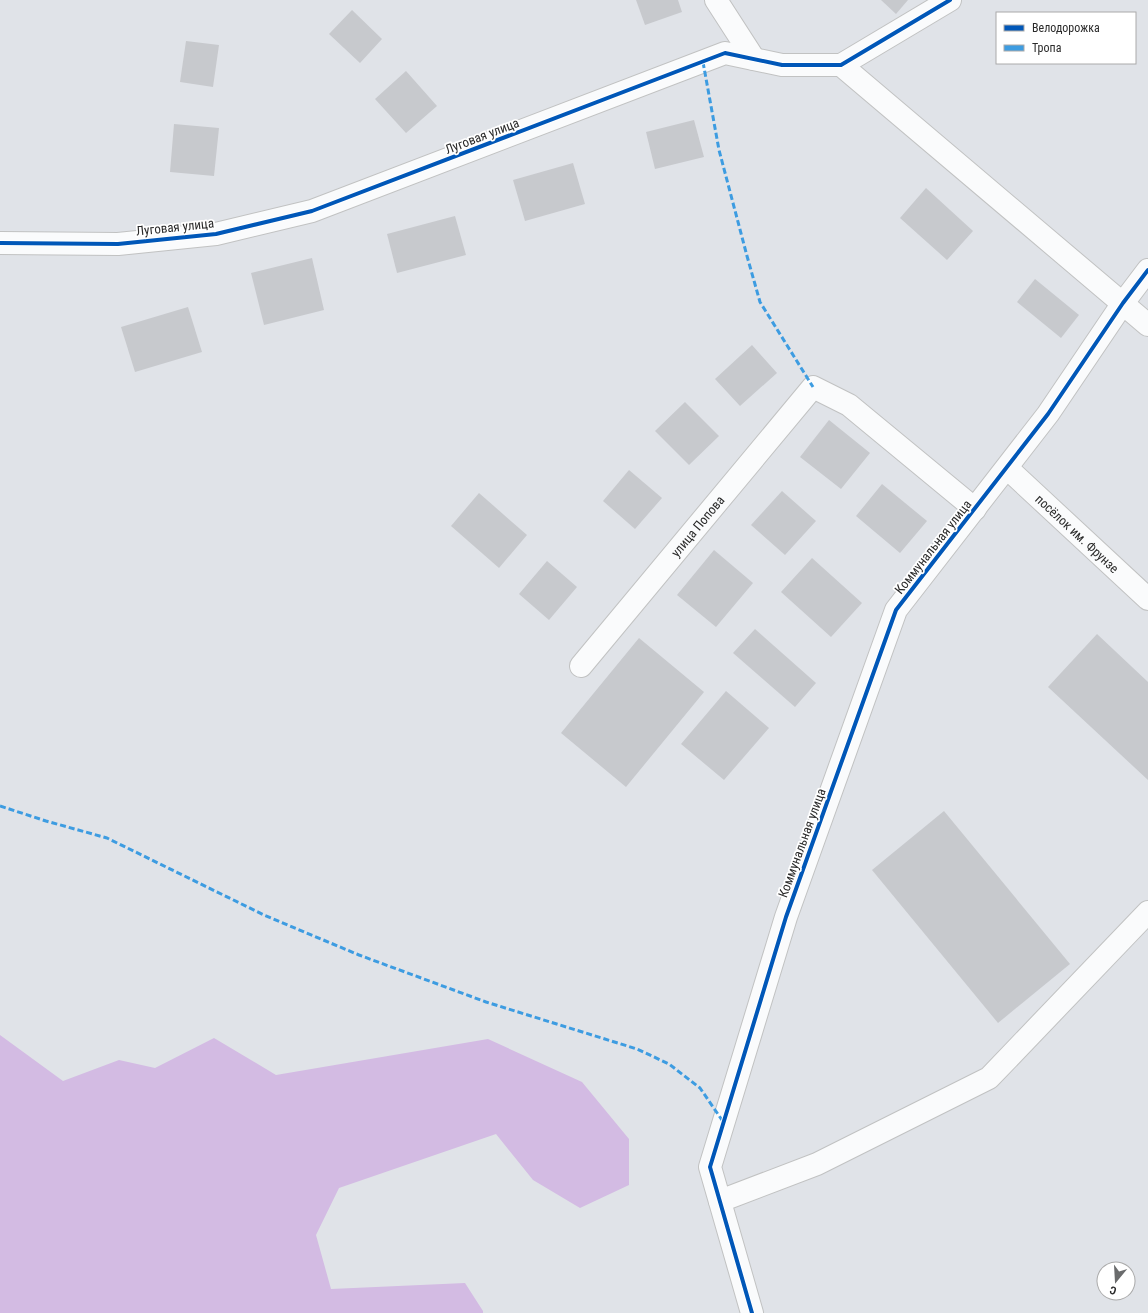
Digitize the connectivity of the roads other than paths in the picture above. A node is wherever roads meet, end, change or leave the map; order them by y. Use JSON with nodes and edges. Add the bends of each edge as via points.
{"nodes":[{"id":1,"x":716,"y":0,"type":"edge"},
{"id":2,"x":950,"y":0,"type":"edge"},
{"id":3,"x":754,"y":59,"type":"junction"},
{"id":4,"x":841,"y":65,"type":"junction"},
{"id":5,"x":0,"y":243,"type":"edge"},
{"id":6,"x":1148,"y":270,"type":"edge"},
{"id":7,"x":1123,"y":303,"type":"junction"},
{"id":8,"x":1148,"y":325,"type":"edge"},
{"id":9,"x":1007,"y":468,"type":"junction"},
{"id":10,"x":975,"y":509,"type":"junction"},
{"id":11,"x":1148,"y":599,"type":"edge"},
{"id":12,"x":581,"y":666,"type":"dead end"},
{"id":13,"x":1148,"y":912,"type":"edge"},
{"id":14,"x":720,"y":1201,"type":"junction"},
{"id":15,"x":752,"y":1313,"type":"edge"}],
"edges":[{"from":1,"to":3,"type":"street"},
{"from":2,"to":4,"type":"street"},
{"from":3,"to":4,"type":"street","name":"Луговая улица","via":[[782,65]]},
{"from":3,"to":5,"type":"street","name":"Луговая улица","via":[[725,53],[312,211],[216,234],[118,244]]},
{"from":4,"to":7,"type":"street"},
{"from":6,"to":7,"type":"street","name":"Коммунальная улица"},
{"from":7,"to":8,"type":"street"},
{"from":7,"to":9,"type":"street","name":"Коммунальная улица","via":[[1048,414]]},
{"from":9,"to":10,"type":"street","name":"Коммунальная улица"},
{"from":9,"to":11,"type":"street","name":"посёлок им. Фрунзе"},
{"from":10,"to":12,"type":"street","name":"улица Попова","via":[[849,405],[813,387]]},
{"from":10,"to":14,"type":"street","name":"Коммунальная улица","via":[[896,610],[786,917],[710,1167]]},
{"from":13,"to":14,"type":"street","via":[[989,1078],[817,1164]]},
{"from":14,"to":15,"type":"street","name":"Коммунальная улица"}]}
